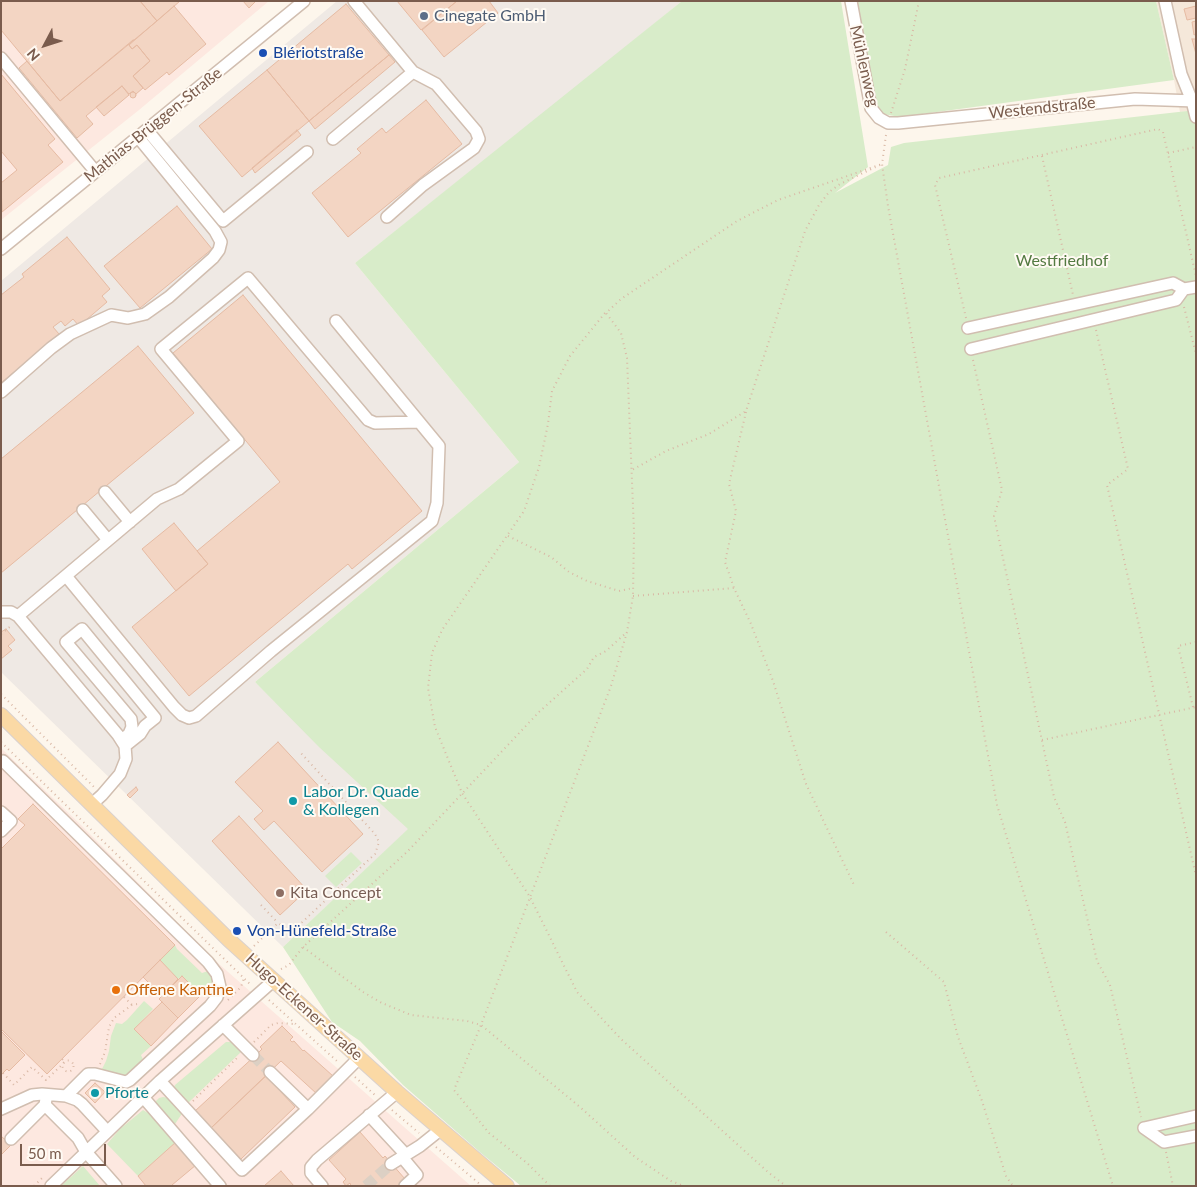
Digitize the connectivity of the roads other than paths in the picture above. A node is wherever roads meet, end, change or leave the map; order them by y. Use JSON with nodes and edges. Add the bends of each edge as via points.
{"nodes":[{"id":1,"x":304,"y":1,"type":"edge"},
{"id":2,"x":354,"y":1,"type":"edge"},
{"id":3,"x":851,"y":1,"type":"edge"},
{"id":4,"x":1165,"y":1,"type":"edge"},
{"id":5,"x":1,"y":58,"type":"edge"},
{"id":6,"x":413,"y":72,"type":"junction"},
{"id":7,"x":1194,"y":101,"type":"edge"},
{"id":8,"x":1196,"y":117,"type":"edge"},
{"id":9,"x":888,"y":123,"type":"joint"},
{"id":10,"x":143,"y":134,"type":"junction"},
{"id":11,"x":332,"y":139,"type":"dead end"},
{"id":12,"x":307,"y":152,"type":"dead end"},
{"id":13,"x":95,"y":171,"type":"junction"},
{"id":14,"x":387,"y":217,"type":"dead end"},
{"id":15,"x":2,"y":246,"type":"edge"},
{"id":16,"x":1187,"y":290,"type":"edge"},
{"id":17,"x":336,"y":321,"type":"dead end"},
{"id":18,"x":968,"y":328,"type":"road end"},
{"id":19,"x":971,"y":349,"type":"road end"},
{"id":20,"x":1,"y":392,"type":"edge"},
{"id":21,"x":419,"y":422,"type":"junction"},
{"id":22,"x":105,"y":492,"type":"dead end"},
{"id":23,"x":83,"y":510,"type":"dead end"},
{"id":24,"x":130,"y":522,"type":"junction"},
{"id":25,"x":108,"y":540,"type":"junction"},
{"id":26,"x":66,"y":576,"type":"junction"},
{"id":27,"x":1,"y":612,"type":"edge"},
{"id":28,"x":18,"y":616,"type":"junction"},
{"id":29,"x":1,"y":715,"type":"edge"},
{"id":30,"x":124,"y":743,"type":"junction"},
{"id":31,"x":1,"y":762,"type":"edge"},
{"id":32,"x":97,"y":799,"type":"junction"},
{"id":33,"x":1,"y":812,"type":"edge"},
{"id":34,"x":1,"y":831,"type":"edge"},
{"id":35,"x":276,"y":975,"type":"junction"},
{"id":36,"x":223,"y":1025,"type":"junction"},
{"id":37,"x":250,"y":1052,"type":"tunnel mouth"},
{"id":38,"x":359,"y":1058,"type":"junction"},
{"id":39,"x":270,"y":1072,"type":"tunnel mouth"},
{"id":40,"x":160,"y":1080,"type":"junction"},
{"id":41,"x":397,"y":1092,"type":"junction"},
{"id":42,"x":66,"y":1096,"type":"junction"},
{"id":43,"x":143,"y":1097,"type":"junction"},
{"id":44,"x":46,"y":1100,"type":"junction"},
{"id":45,"x":6,"y":1107,"type":"edge"},
{"id":46,"x":308,"y":1109,"type":"junction"},
{"id":47,"x":1,"y":1113,"type":"edge"},
{"id":48,"x":369,"y":1115,"type":"junction"},
{"id":49,"x":1196,"y":1116,"type":"edge"},
{"id":50,"x":440,"y":1130,"type":"junction"},
{"id":51,"x":106,"y":1131,"type":"junction"},
{"id":52,"x":1196,"y":1136,"type":"edge"},
{"id":53,"x":11,"y":1139,"type":"dead end"},
{"id":54,"x":86,"y":1152,"type":"junction"},
{"id":55,"x":404,"y":1156,"type":"junction"},
{"id":56,"x":391,"y":1164,"type":"tunnel mouth"},
{"id":57,"x":50,"y":1186,"type":"edge"},
{"id":58,"x":116,"y":1186,"type":"edge"},
{"id":59,"x":220,"y":1186,"type":"edge"},
{"id":60,"x":322,"y":1186,"type":"edge"},
{"id":61,"x":406,"y":1186,"type":"edge"},
{"id":62,"x":507,"y":1186,"type":"edge"}],
"edges":[{"from":1,"to":10,"type":"street","name":"Mathias-Brüggen-Straße"},
{"from":2,"to":6,"type":"street"},
{"from":3,"to":9,"type":"street","name":"Mühlenweg","via":[[871,108]]},
{"from":4,"to":7,"type":"street","via":[[1181,74]]},
{"from":5,"to":13,"type":"street"},
{"from":6,"to":11,"type":"street"},
{"from":6,"to":14,"type":"street","via":[[436,84],[476,131],[479,139],[474,148],[423,185]]},
{"from":7,"to":8,"type":"street"},
{"from":7,"to":9,"type":"street","name":"Westendstraße","via":[[1135,98]]},
{"from":10,"to":12,"type":"street","via":[[222,221]]},
{"from":10,"to":13,"type":"street","name":"Mathias-Brüggen-Straße"},
{"from":10,"to":20,"type":"street","via":[[215,231],[221,242],[219,250],[169,297],[145,314],[128,318],[111,315],[70,334]]},
{"from":13,"to":15,"type":"street","name":"Mathias-Brüggen-Straße"},
{"from":16,"to":18,"type":"street","via":[[1173,283]]},
{"from":16,"to":19,"type":"street","via":[[1176,300]]},
{"from":17,"to":21,"type":"street"},
{"from":21,"to":24,"type":"street","via":[[375,423],[368,420],[248,278],[161,349],[238,441],[179,489],[157,498]]},
{"from":21,"to":26,"type":"street","via":[[439,446],[437,503],[432,521],[196,716],[189,718],[174,707]]},
{"from":22,"to":24,"type":"street"},
{"from":23,"to":25,"type":"street"},
{"from":24,"to":25,"type":"street"},
{"from":25,"to":26,"type":"street"},
{"from":26,"to":28,"type":"street"},
{"from":27,"to":28,"type":"street"},
{"from":28,"to":30,"type":"street"},
{"from":29,"to":32,"type":"main road","name":"Hugo-Eckener-Straße"},
{"from":30,"to":30,"type":"street","via":[[140,734],[155,718],[82,629],[66,642],[131,719],[132,727]]},
{"from":30,"to":32,"type":"street","via":[[124,766]]},
{"from":31,"to":42,"type":"street","via":[[208,962],[217,974],[220,986],[210,1006],[130,1080],[126,1082],[88,1074]]},
{"from":32,"to":35,"type":"main road","name":"Hugo-Eckener-Straße","via":[[187,899]]},
{"from":33,"to":34,"type":"street","via":[[11,821]]},
{"from":35,"to":36,"type":"street"},
{"from":35,"to":38,"type":"main road","name":"Hugo-Eckener-Straße"},
{"from":36,"to":37,"type":"street"},
{"from":36,"to":40,"type":"street"},
{"from":38,"to":41,"type":"main road","name":"Hugo-Eckener-Straße"},
{"from":38,"to":46,"type":"street"},
{"from":39,"to":46,"type":"street"},
{"from":40,"to":43,"type":"street"},
{"from":40,"to":46,"type":"street","via":[[242,1170]]},
{"from":41,"to":48,"type":"street"},
{"from":41,"to":50,"type":"main road","name":"Hugo-Eckener-Straße"},
{"from":42,"to":44,"type":"street"},
{"from":42,"to":51,"type":"street","via":[[77,1100]]},
{"from":43,"to":51,"type":"street"},
{"from":43,"to":59,"type":"street"},
{"from":44,"to":45,"type":"street","via":[[32,1095]]},
{"from":44,"to":53,"type":"street"},
{"from":44,"to":54,"type":"street"},
{"from":45,"to":47,"type":"street"},
{"from":48,"to":55,"type":"street"},
{"from":48,"to":60,"type":"street","via":[[311,1167],[311,1173]]},
{"from":49,"to":52,"type":"street","via":[[1144,1128],[1164,1142]]},
{"from":50,"to":55,"type":"street"},
{"from":50,"to":62,"type":"main road","name":"Hugo-Eckener-Straße"},
{"from":51,"to":54,"type":"street"},
{"from":54,"to":57,"type":"street"},
{"from":54,"to":58,"type":"street"},
{"from":55,"to":56,"type":"street"},
{"from":55,"to":61,"type":"street","via":[[417,1175]]}]}
